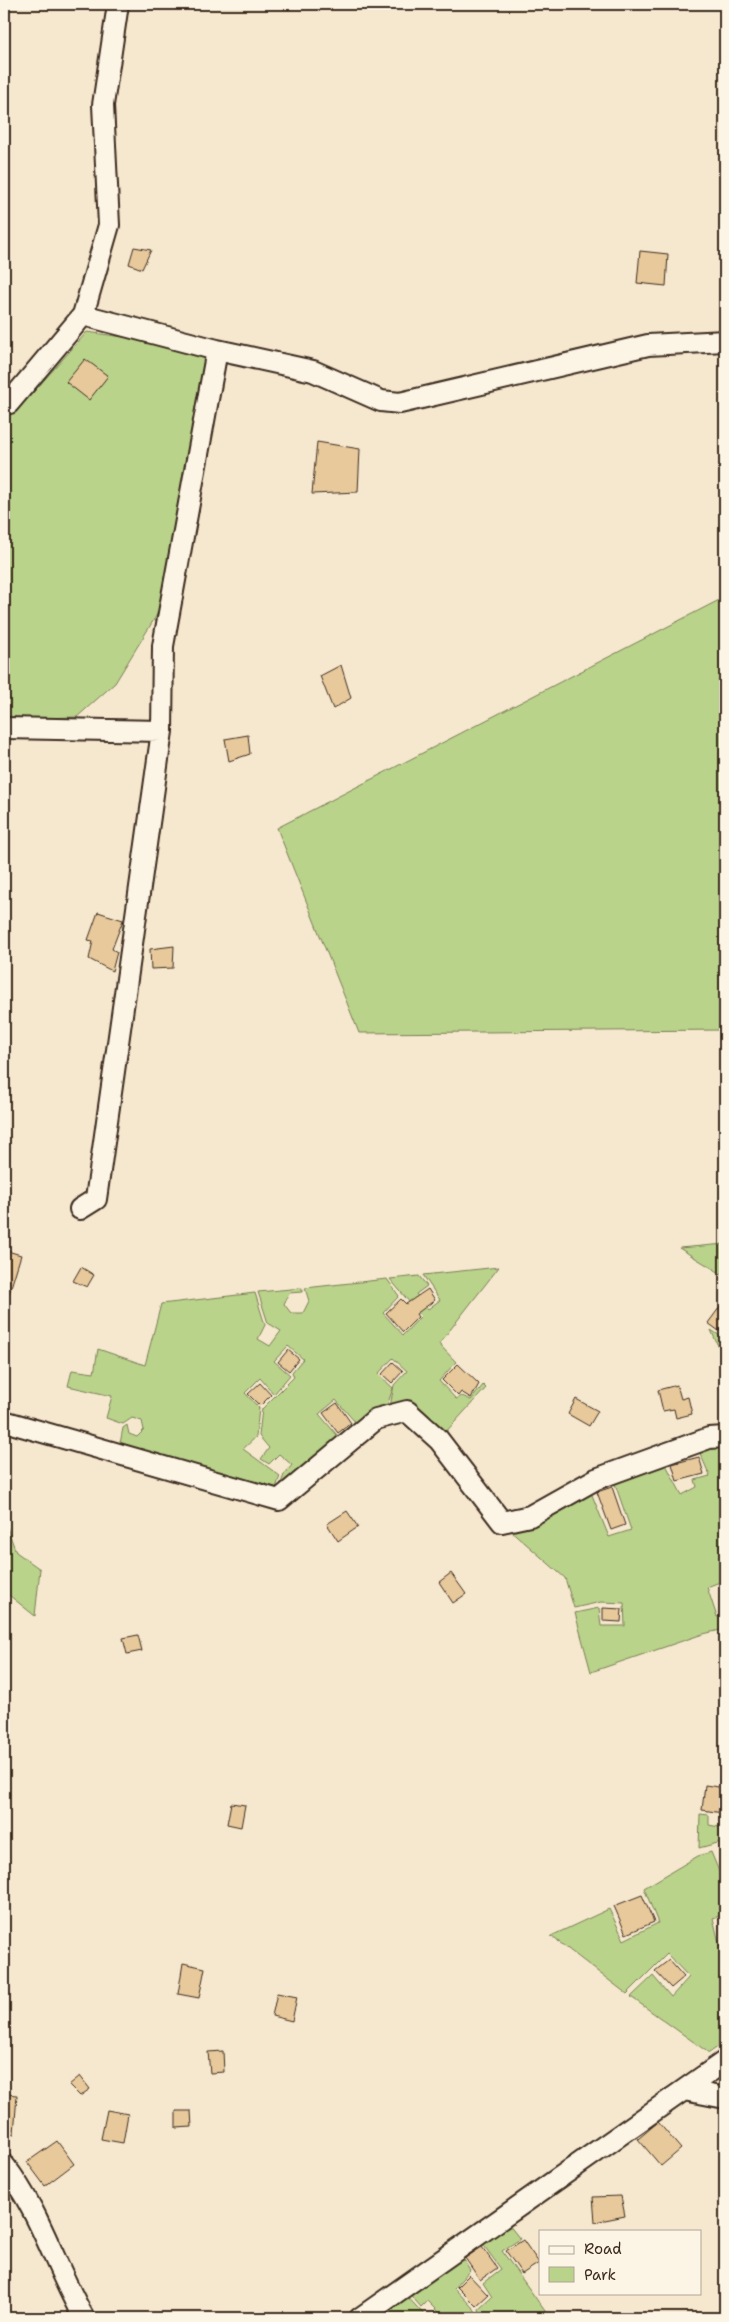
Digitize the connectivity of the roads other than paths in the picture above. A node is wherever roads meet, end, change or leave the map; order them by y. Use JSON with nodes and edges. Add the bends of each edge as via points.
{"nodes":[{"id":1,"x":118,"y":4,"type":"edge"},
{"id":2,"x":83,"y":315,"type":"junction"},
{"id":3,"x":725,"y":341,"type":"edge"},
{"id":4,"x":217,"y":350,"type":"junction"},
{"id":5,"x":4,"y":402,"type":"edge"},
{"id":6,"x":4,"y":728,"type":"edge"},
{"id":7,"x":162,"y":731,"type":"junction"},
{"id":8,"x":80,"y":1209,"type":"dead end"},
{"id":9,"x":4,"y":1421,"type":"edge"},
{"id":10,"x":725,"y":1437,"type":"edge"},
{"id":11,"x":725,"y":2062,"type":"edge"},
{"id":12,"x":684,"y":2090,"type":"junction"},
{"id":13,"x":725,"y":2098,"type":"edge"},
{"id":14,"x":4,"y":2165,"type":"edge"},
{"id":15,"x":84,"y":2318,"type":"edge"},
{"id":16,"x":360,"y":2318,"type":"edge"}],
"edges":[{"from":1,"to":2,"type":"street","via":[[103,105],[109,225]]},
{"from":2,"to":4,"type":"street"},
{"from":2,"to":5,"type":"street","via":[[9,403]]},
{"from":3,"to":4,"type":"street","via":[[648,346],[400,403],[381,401],[313,370]]},
{"from":4,"to":7,"type":"street","via":[[163,646]]},
{"from":6,"to":7,"type":"street"},
{"from":7,"to":8,"type":"street","via":[[96,1199]]},
{"from":9,"to":10,"type":"street","via":[[280,1500],[376,1419],[407,1411],[440,1440],[502,1522],[530,1516],[596,1479],[708,1438]]},
{"from":11,"to":12,"type":"street"},
{"from":12,"to":13,"type":"street"},
{"from":12,"to":16,"type":"street"},
{"from":14,"to":15,"type":"street","via":[[18,2183]]}]}
